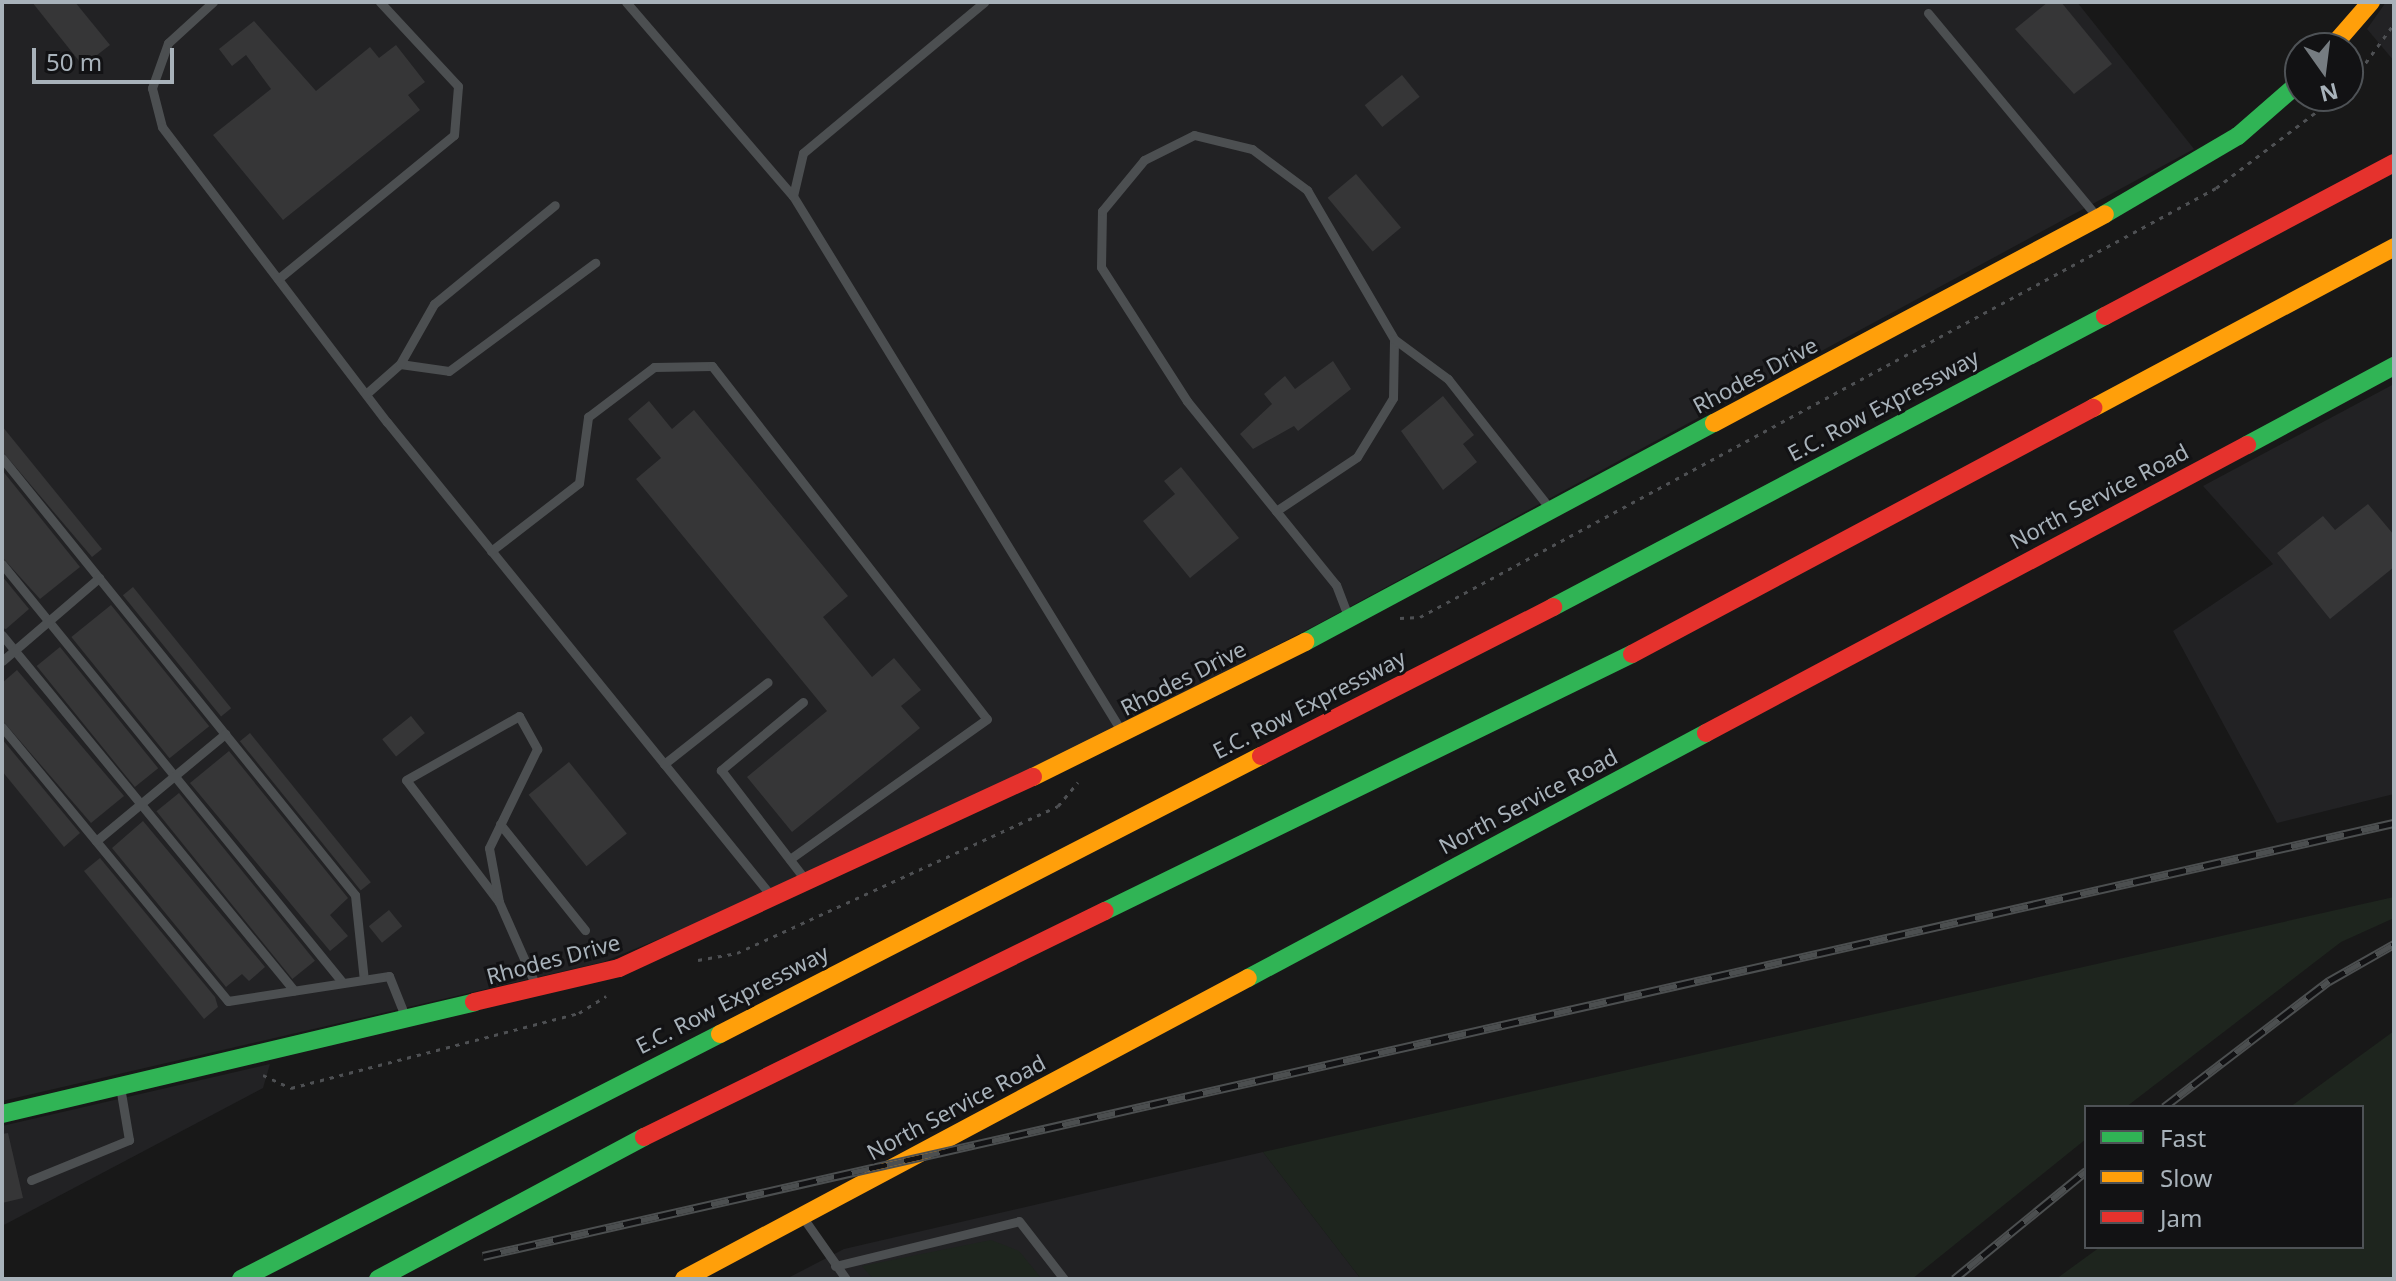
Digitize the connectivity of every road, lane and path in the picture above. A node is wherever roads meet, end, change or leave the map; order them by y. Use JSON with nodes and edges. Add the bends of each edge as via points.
{"nodes":[{"id":1,"x":213,"y":2,"type":"edge"},
{"id":2,"x":380,"y":2,"type":"edge"},
{"id":3,"x":626,"y":2,"type":"edge"},
{"id":4,"x":984,"y":2,"type":"edge"},
{"id":5,"x":2371,"y":2,"type":"edge"},
{"id":6,"x":1928,"y":13,"type":"dead end"},
{"id":7,"x":2394,"y":24,"type":"edge"},
{"id":8,"x":2345,"y":32,"type":"edge"},
{"id":9,"x":2364,"y":65,"type":"edge"},
{"id":10,"x":2284,"y":96,"type":"edge"},
{"id":11,"x":2316,"y":112,"type":"edge"},
{"id":12,"x":2394,"y":163,"type":"edge"},
{"id":13,"x":793,"y":196,"type":"junction"},
{"id":14,"x":555,"y":205,"type":"dead end"},
{"id":15,"x":2098,"y":218,"type":"junction"},
{"id":16,"x":2394,"y":247,"type":"edge"},
{"id":17,"x":595,"y":263,"type":"dead end"},
{"id":18,"x":278,"y":279,"type":"junction"},
{"id":19,"x":1394,"y":339,"type":"junction"},
{"id":20,"x":400,"y":364,"type":"junction"},
{"id":21,"x":2394,"y":366,"type":"edge"},
{"id":22,"x":366,"y":394,"type":"junction"},
{"id":23,"x":2,"y":458,"type":"edge"},
{"id":24,"x":1276,"y":511,"type":"junction"},
{"id":25,"x":1552,"y":511,"type":"junction"},
{"id":26,"x":491,"y":551,"type":"junction"},
{"id":27,"x":2,"y":564,"type":"edge"},
{"id":28,"x":99,"y":578,"type":"junction"},
{"id":29,"x":1392,"y":618,"type":"dead end"},
{"id":30,"x":1350,"y":619,"type":"junction"},
{"id":31,"x":49,"y":621,"type":"junction"},
{"id":32,"x":2,"y":635,"type":"edge"},
{"id":33,"x":15,"y":650,"type":"junction"},
{"id":34,"x":2,"y":661,"type":"edge"},
{"id":35,"x":768,"y":682,"type":"dead end"},
{"id":36,"x":803,"y":702,"type":"dead end"},
{"id":37,"x":2,"y":727,"type":"edge"},
{"id":38,"x":225,"y":734,"type":"junction"},
{"id":39,"x":1124,"y":735,"type":"junction"},
{"id":40,"x":664,"y":764,"type":"junction"},
{"id":41,"x":175,"y":776,"type":"junction"},
{"id":42,"x":141,"y":804,"type":"junction"},
{"id":43,"x":500,"y":824,"type":"junction"},
{"id":44,"x":96,"y":841,"type":"junction"},
{"id":45,"x":790,"y":859,"type":"junction"},
{"id":46,"x":809,"y":885,"type":"junction"},
{"id":47,"x":774,"y":900,"type":"junction"},
{"id":48,"x":499,"y":902,"type":"junction"},
{"id":49,"x":585,"y":930,"type":"dead end"},
{"id":50,"x":364,"y":980,"type":"junction"},
{"id":51,"x":343,"y":983,"type":"junction"},
{"id":52,"x":538,"y":989,"type":"junction"},
{"id":53,"x":294,"y":991,"type":"junction"},
{"id":54,"x":408,"y":1022,"type":"junction"},
{"id":55,"x":120,"y":1087,"type":"junction"},
{"id":56,"x":2,"y":1114,"type":"edge"},
{"id":57,"x":31,"y":1180,"type":"dead end"},
{"id":58,"x":803,"y":1216,"type":"junction"},
{"id":59,"x":835,"y":1266,"type":"junction"},
{"id":60,"x":241,"y":1279,"type":"edge"},
{"id":61,"x":378,"y":1279,"type":"edge"},
{"id":62,"x":684,"y":1279,"type":"edge"},
{"id":63,"x":846,"y":1279,"type":"edge"},
{"id":64,"x":1064,"y":1279,"type":"edge"}],
"edges":[{"from":1,"to":18,"type":"lane","via":[[168,43],[152,88],[162,127]]},
{"from":2,"to":18,"type":"lane","via":[[458,86],[454,135]]},
{"from":3,"to":13,"type":"lane"},
{"from":4,"to":13,"type":"lane","via":[[803,153]]},
{"from":5,"to":8,"type":"main road"},
{"from":6,"to":15,"type":"lane"},
{"from":7,"to":9,"type":"path"},
{"from":10,"to":15,"type":"main road","name":"Rhodes Drive","via":[[2238,136]]},
{"from":11,"to":29,"type":"path","via":[[2216,188],[2148,226],[1420,617]]},
{"from":12,"to":60,"type":"main road","name":"E.C. Row Expressway","via":[[1543,612]]},
{"from":13,"to":39,"type":"lane"},
{"from":14,"to":20,"type":"lane","via":[[434,304]]},
{"from":15,"to":25,"type":"main road","name":"Rhodes Drive"},
{"from":16,"to":61,"type":"main road","via":[[1627,657],[659,1129]]},
{"from":17,"to":20,"type":"lane","via":[[449,371]]},
{"from":18,"to":22,"type":"lane"},
{"from":19,"to":24,"type":"lane","via":[[1393,398],[1357,457]]},
{"from":19,"to":24,"type":"lane","via":[[1307,190],[1252,149],[1194,135],[1144,160],[1102,211],[1101,267],[1187,401]]},
{"from":19,"to":25,"type":"lane","via":[[1448,379]]},
{"from":20,"to":22,"type":"lane"},
{"from":21,"to":58,"type":"main road","name":"North Service Road"},
{"from":22,"to":26,"type":"lane"},
{"from":23,"to":28,"type":"lane"},
{"from":24,"to":30,"type":"lane","via":[[1336,585]]},
{"from":25,"to":30,"type":"main road","name":"Rhodes Drive"},
{"from":26,"to":40,"type":"lane"},
{"from":26,"to":45,"type":"lane","via":[[579,483],[588,417],[654,367],[712,366],[987,719]]},
{"from":27,"to":31,"type":"lane"},
{"from":28,"to":31,"type":"lane"},
{"from":28,"to":38,"type":"lane"},
{"from":30,"to":39,"type":"main road","name":"Rhodes Drive"},
{"from":31,"to":33,"type":"lane"},
{"from":31,"to":41,"type":"lane"},
{"from":32,"to":33,"type":"lane"},
{"from":33,"to":34,"type":"lane"},
{"from":33,"to":42,"type":"lane"},
{"from":35,"to":40,"type":"lane"},
{"from":36,"to":45,"type":"lane","via":[[721,770]]},
{"from":37,"to":44,"type":"lane"},
{"from":38,"to":41,"type":"lane"},
{"from":38,"to":50,"type":"lane","via":[[355,895]]},
{"from":39,"to":46,"type":"main road","name":"Rhodes Drive"},
{"from":40,"to":47,"type":"lane"},
{"from":41,"to":42,"type":"lane"},
{"from":41,"to":51,"type":"lane"},
{"from":42,"to":44,"type":"lane"},
{"from":42,"to":53,"type":"lane"},
{"from":43,"to":48,"type":"lane","via":[[489,848]]},
{"from":43,"to":48,"type":"lane","via":[[537,749],[519,716],[406,780]]},
{"from":43,"to":49,"type":"lane"},
{"from":44,"to":53,"type":"lane","via":[[228,1001]]},
{"from":45,"to":46,"type":"lane"},
{"from":46,"to":47,"type":"main road","name":"Rhodes Drive"},
{"from":47,"to":52,"type":"main road","name":"Rhodes Drive","via":[[619,968]]},
{"from":48,"to":52,"type":"lane"},
{"from":50,"to":51,"type":"lane"},
{"from":50,"to":54,"type":"lane","via":[[389,976]]},
{"from":51,"to":53,"type":"lane"},
{"from":52,"to":54,"type":"main road","name":"Rhodes Drive"},
{"from":54,"to":55,"type":"main road","name":"Rhodes Drive"},
{"from":55,"to":56,"type":"main road","name":"Rhodes Drive"},
{"from":55,"to":57,"type":"lane","via":[[129,1140]]},
{"from":58,"to":59,"type":"lane"},
{"from":58,"to":62,"type":"main road","name":"North Service Road"},
{"from":59,"to":63,"type":"lane"},
{"from":59,"to":64,"type":"lane","via":[[1019,1221]]}]}
